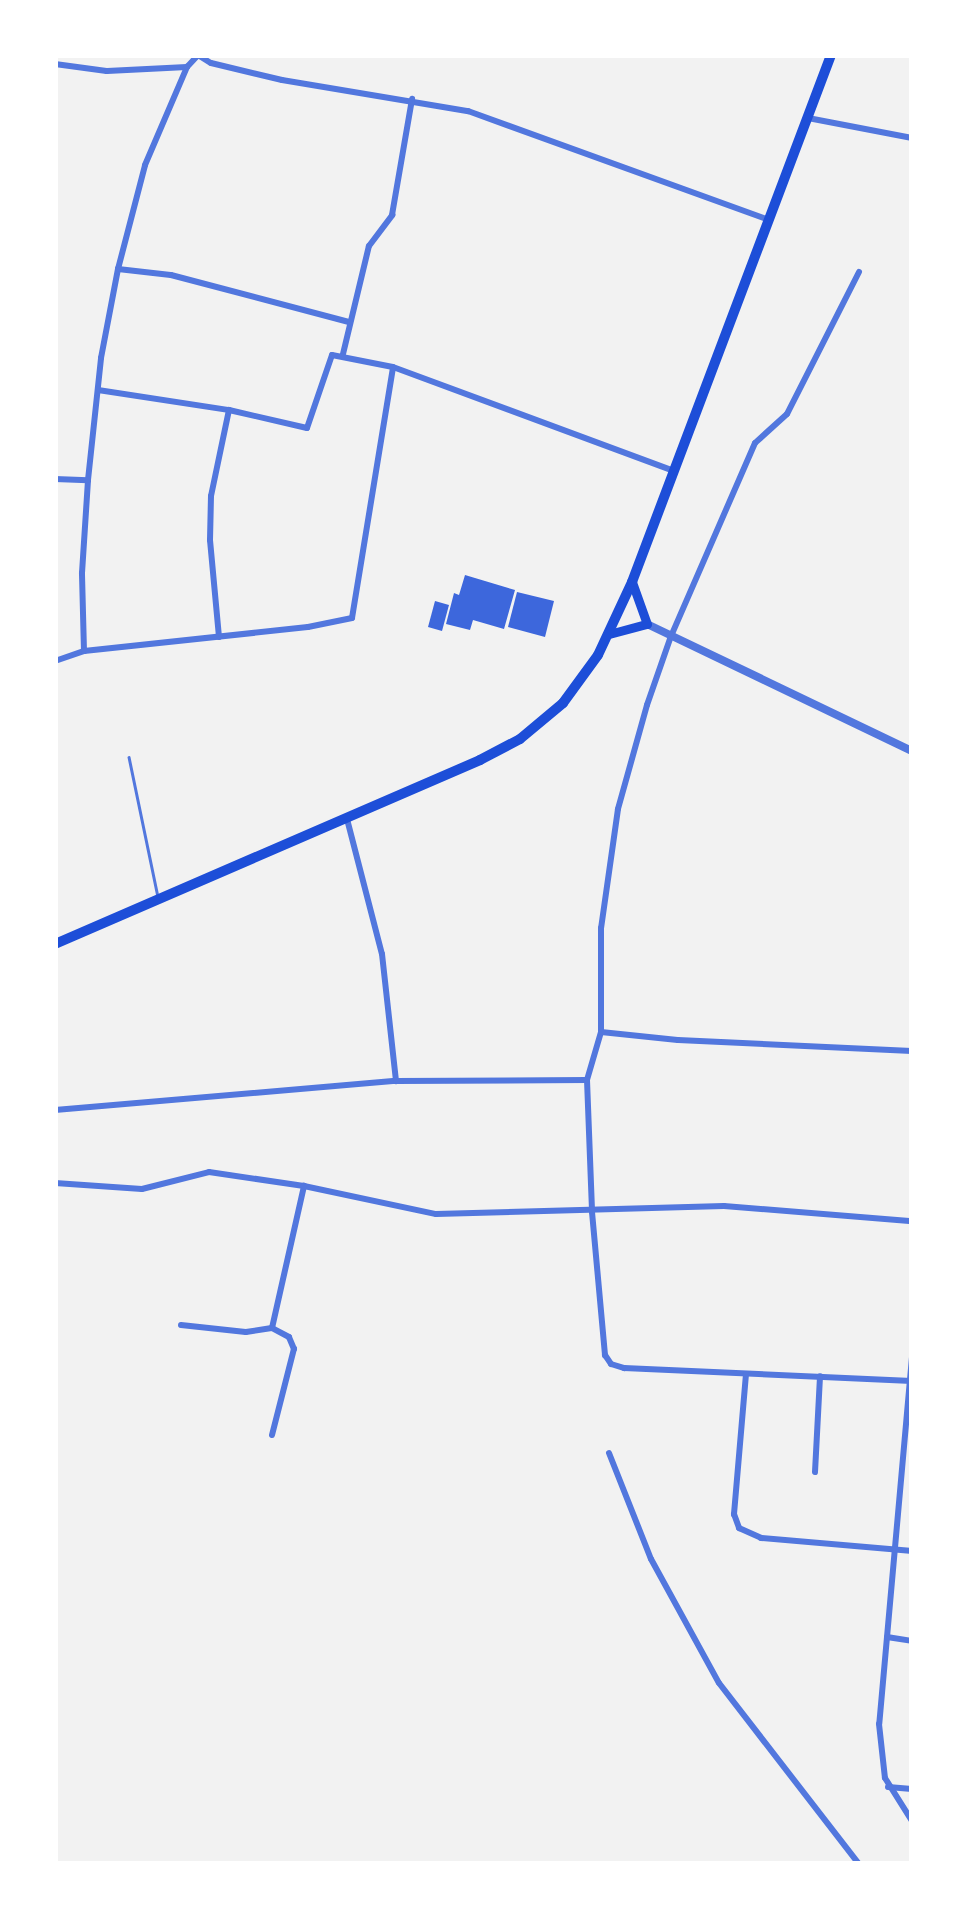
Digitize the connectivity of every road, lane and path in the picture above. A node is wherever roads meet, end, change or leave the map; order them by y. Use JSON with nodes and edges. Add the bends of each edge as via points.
{"nodes":[{"id":1,"x":198,"y":55,"type":"edge"},
{"id":2,"x":831,"y":55,"type":"edge"},
{"id":3,"x":55,"y":64,"type":"edge"},
{"id":4,"x":187,"y":67,"type":"junction"},
{"id":5,"x":412,"y":99,"type":"junction"},
{"id":6,"x":808,"y":118,"type":"junction"},
{"id":7,"x":912,"y":138,"type":"edge"},
{"id":8,"x":767,"y":219,"type":"junction"},
{"id":9,"x":118,"y":269,"type":"junction"},
{"id":10,"x":859,"y":272,"type":"dead end"},
{"id":11,"x":349,"y":322,"type":"junction"},
{"id":12,"x":344,"y":354,"type":"junction"},
{"id":13,"x":393,"y":367,"type":"junction"},
{"id":14,"x":98,"y":390,"type":"junction"},
{"id":15,"x":229,"y":410,"type":"junction"},
{"id":16,"x":674,"y":471,"type":"junction"},
{"id":17,"x":55,"y":478,"type":"edge"},
{"id":18,"x":88,"y":480,"type":"junction"},
{"id":19,"x":632,"y":582,"type":"junction"},
{"id":20,"x":647,"y":624,"type":"junction"},
{"id":21,"x":609,"y":634,"type":"junction"},
{"id":22,"x":671,"y":636,"type":"junction"},
{"id":23,"x":220,"y":637,"type":"junction"},
{"id":24,"x":84,"y":651,"type":"junction"},
{"id":25,"x":55,"y":661,"type":"edge"},
{"id":26,"x":912,"y":751,"type":"edge"},
{"id":27,"x":129,"y":757,"type":"dead end"},
{"id":28,"x":347,"y":819,"type":"junction"},
{"id":29,"x":158,"y":898,"type":"junction"},
{"id":30,"x":55,"y":944,"type":"edge"},
{"id":31,"x":602,"y":1032,"type":"junction"},
{"id":32,"x":912,"y":1051,"type":"edge"},
{"id":33,"x":587,"y":1080,"type":"junction"},
{"id":34,"x":396,"y":1081,"type":"junction"},
{"id":35,"x":55,"y":1110,"type":"edge"},
{"id":36,"x":55,"y":1183,"type":"edge"},
{"id":37,"x":304,"y":1186,"type":"junction"},
{"id":38,"x":592,"y":1212,"type":"junction"},
{"id":39,"x":912,"y":1222,"type":"edge"},
{"id":40,"x":181,"y":1325,"type":"dead end"},
{"id":41,"x":272,"y":1328,"type":"junction"},
{"id":42,"x":912,"y":1357,"type":"edge"},
{"id":43,"x":746,"y":1374,"type":"junction"},
{"id":44,"x":820,"y":1376,"type":"junction"},
{"id":45,"x":911,"y":1381,"type":"edge"},
{"id":46,"x":272,"y":1435,"type":"dead end"},
{"id":47,"x":608,"y":1453,"type":"dead end"},
{"id":48,"x":814,"y":1472,"type":"dead end"},
{"id":49,"x":898,"y":1548,"type":"junction"},
{"id":50,"x":912,"y":1551,"type":"edge"},
{"id":51,"x":886,"y":1637,"type":"junction"},
{"id":52,"x":912,"y":1641,"type":"edge"},
{"id":53,"x":888,"y":1787,"type":"junction"},
{"id":54,"x":912,"y":1790,"type":"edge"},
{"id":55,"x":912,"y":1821,"type":"edge"},
{"id":56,"x":859,"y":1864,"type":"edge"}],
"edges":[{"from":1,"to":4,"type":"street"},
{"from":1,"to":5,"type":"street","via":[[282,80]]},
{"from":2,"to":6,"type":"main road"},
{"from":3,"to":4,"type":"street","via":[[107,71]]},
{"from":4,"to":9,"type":"street","via":[[145,165]]},
{"from":5,"to":8,"type":"street","via":[[468,111]]},
{"from":5,"to":11,"type":"street","via":[[392,215],[369,246]]},
{"from":6,"to":7,"type":"street"},
{"from":6,"to":8,"type":"main road"},
{"from":8,"to":16,"type":"main road"},
{"from":9,"to":11,"type":"street","via":[[170,275]]},
{"from":9,"to":14,"type":"street"},
{"from":10,"to":22,"type":"street","via":[[787,414],[755,443]]},
{"from":11,"to":12,"type":"street"},
{"from":12,"to":13,"type":"street"},
{"from":12,"to":15,"type":"street","via":[[330,356],[307,428]]},
{"from":13,"to":16,"type":"street"},
{"from":13,"to":23,"type":"street","via":[[352,618]]},
{"from":14,"to":15,"type":"street"},
{"from":14,"to":18,"type":"street"},
{"from":15,"to":23,"type":"street","via":[[211,496]]},
{"from":16,"to":19,"type":"main road"},
{"from":17,"to":18,"type":"street"},
{"from":18,"to":24,"type":"street"},
{"from":19,"to":20,"type":"main road"},
{"from":19,"to":21,"type":"main road"},
{"from":20,"to":21,"type":"main road"},
{"from":20,"to":22,"type":"street"},
{"from":21,"to":28,"type":"main road","via":[[582,680],[546,721],[480,760]]},
{"from":22,"to":26,"type":"street"},
{"from":22,"to":31,"type":"street","via":[[618,809],[601,928]]},
{"from":23,"to":24,"type":"street"},
{"from":24,"to":25,"type":"street"},
{"from":27,"to":29,"type":"lane"},
{"from":28,"to":29,"type":"main road"},
{"from":28,"to":34,"type":"street","via":[[382,954]]},
{"from":29,"to":30,"type":"main road"},
{"from":31,"to":32,"type":"street"},
{"from":31,"to":33,"type":"street"},
{"from":33,"to":34,"type":"street"},
{"from":33,"to":38,"type":"street"},
{"from":34,"to":35,"type":"street"},
{"from":36,"to":37,"type":"street","via":[[142,1188],[209,1172]]},
{"from":37,"to":38,"type":"street","via":[[436,1214]]},
{"from":37,"to":41,"type":"street"},
{"from":38,"to":39,"type":"street","via":[[724,1206]]},
{"from":38,"to":43,"type":"street","via":[[611,1364]]},
{"from":40,"to":41,"type":"street"},
{"from":41,"to":46,"type":"street","via":[[289,1337],[294,1349]]},
{"from":42,"to":45,"type":"street"},
{"from":43,"to":44,"type":"street"},
{"from":43,"to":49,"type":"street","via":[[734,1514],[739,1528],[761,1538]]},
{"from":44,"to":45,"type":"street"},
{"from":44,"to":48,"type":"street"},
{"from":45,"to":49,"type":"street"},
{"from":47,"to":56,"type":"street","via":[[651,1559],[719,1684]]},
{"from":49,"to":50,"type":"street"},
{"from":49,"to":51,"type":"street"},
{"from":51,"to":52,"type":"street"},
{"from":51,"to":53,"type":"street","via":[[879,1724]]},
{"from":53,"to":54,"type":"street"},
{"from":53,"to":55,"type":"street"}]}
